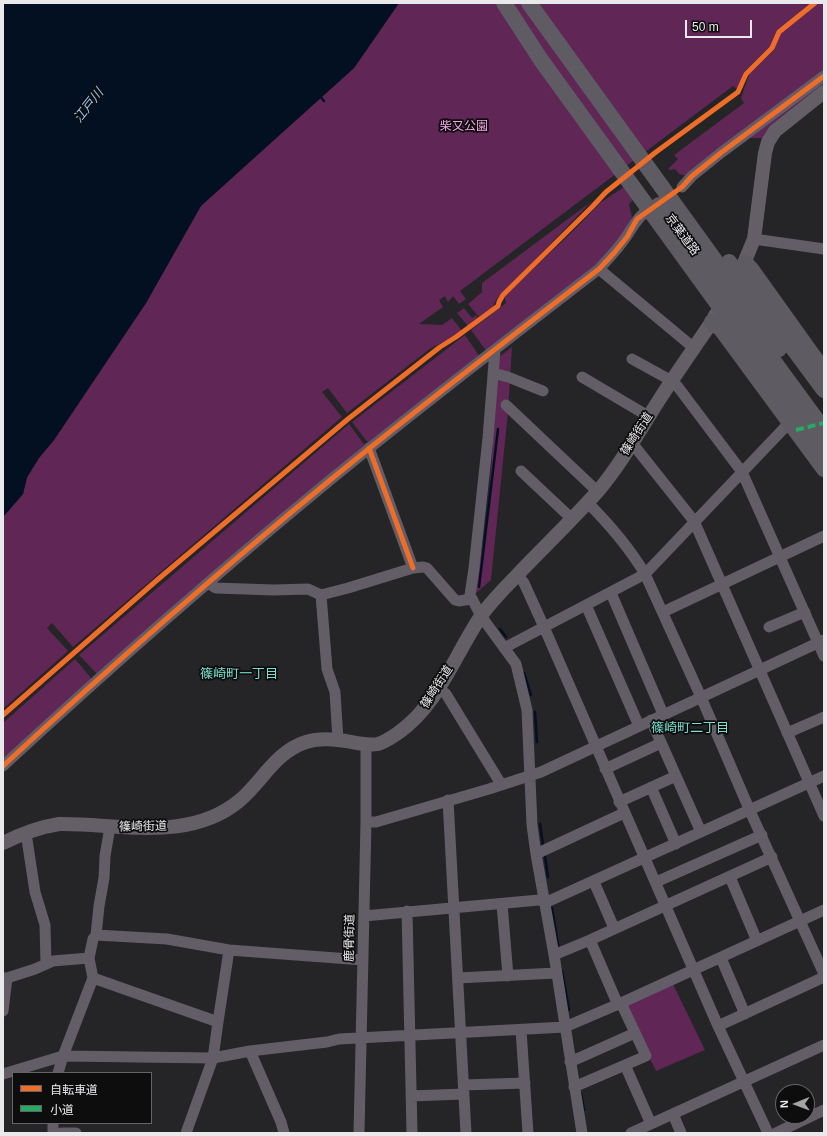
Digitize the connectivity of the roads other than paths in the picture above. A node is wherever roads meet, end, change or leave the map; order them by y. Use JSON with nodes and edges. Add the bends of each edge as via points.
{"nodes":[{"id":1,"x":504,"y":3,"type":"edge"},
{"id":2,"x":509,"y":3,"type":"edge"},
{"id":3,"x":529,"y":3,"type":"edge"},
{"id":4,"x":534,"y":3,"type":"edge"},
{"id":5,"x":824,"y":76,"type":"edge"},
{"id":6,"x":824,"y":92,"type":"edge"},
{"id":7,"x":649,"y":180,"type":"junction"},
{"id":8,"x":682,"y":187,"type":"dead end"},
{"id":9,"x":643,"y":214,"type":"dead end"},
{"id":10,"x":754,"y":239,"type":"junction"},
{"id":11,"x":824,"y":249,"type":"edge"},
{"id":12,"x":599,"y":269,"type":"junction"},
{"id":13,"x":728,"y":274,"type":"junction"},
{"id":14,"x":714,"y":318,"type":"joint"},
{"id":15,"x":694,"y":348,"type":"junction"},
{"id":16,"x":495,"y":350,"type":"junction"},
{"id":17,"x":632,"y":359,"type":"dead end"},
{"id":18,"x":824,"y":371,"type":"edge"},
{"id":19,"x":493,"y":373,"type":"junction"},
{"id":20,"x":582,"y":377,"type":"dead end"},
{"id":21,"x":672,"y":381,"type":"junction"},
{"id":22,"x":824,"y":390,"type":"edge"},
{"id":23,"x":543,"y":391,"type":"dead end"},
{"id":24,"x":506,"y":405,"type":"dead end"},
{"id":25,"x":824,"y":411,"type":"edge"},
{"id":26,"x":648,"y":416,"type":"junction"},
{"id":27,"x":795,"y":419,"type":"junction"},
{"id":28,"x":824,"y":430,"type":"edge"},
{"id":29,"x":632,"y":443,"type":"junction"},
{"id":30,"x":369,"y":448,"type":"junction"},
{"id":31,"x":824,"y":449,"type":"edge"},
{"id":32,"x":824,"y":469,"type":"edge"},
{"id":33,"x":521,"y":471,"type":"dead end"},
{"id":34,"x":742,"y":472,"type":"junction"},
{"id":35,"x":597,"y":492,"type":"junction"},
{"id":36,"x":587,"y":502,"type":"junction"},
{"id":37,"x":572,"y":519,"type":"junction"},
{"id":38,"x":694,"y":522,"type":"junction"},
{"id":39,"x":824,"y":536,"type":"edge"},
{"id":40,"x":780,"y":556,"type":"junction"},
{"id":41,"x":413,"y":568,"type":"junction"},
{"id":42,"x":645,"y":574,"type":"junction"},
{"id":43,"x":518,"y":575,"type":"junction"},
{"id":44,"x":208,"y":583,"type":"junction"},
{"id":45,"x":722,"y":583,"type":"junction"},
{"id":46,"x":611,"y":593,"type":"junction"},
{"id":47,"x":471,"y":594,"type":"junction"},
{"id":48,"x":321,"y":595,"type":"junction"},
{"id":49,"x":586,"y":605,"type":"junction"},
{"id":50,"x":663,"y":612,"type":"junction"},
{"id":51,"x":805,"y":612,"type":"junction"},
{"id":52,"x":482,"y":616,"type":"junction"},
{"id":53,"x":544,"y":627,"type":"junction"},
{"id":54,"x":769,"y":627,"type":"dead end"},
{"id":55,"x":821,"y":641,"type":"edge"},
{"id":56,"x":504,"y":648,"type":"junction"},
{"id":57,"x":824,"y":656,"type":"edge"},
{"id":58,"x":759,"y":670,"type":"junction"},
{"id":59,"x":439,"y":689,"type":"junction"},
{"id":60,"x":701,"y":697,"type":"junction"},
{"id":61,"x":663,"y":714,"type":"junction"},
{"id":62,"x":824,"y":717,"type":"edge"},
{"id":63,"x":651,"y":720,"type":"junction"},
{"id":64,"x":639,"y":726,"type":"junction"},
{"id":65,"x":787,"y":733,"type":"junction"},
{"id":66,"x":338,"y":740,"type":"junction"},
{"id":67,"x":661,"y":743,"type":"junction"},
{"id":68,"x":366,"y":744,"type":"junction"},
{"id":69,"x":595,"y":746,"type":"junction"},
{"id":70,"x":3,"y":766,"type":"edge"},
{"id":71,"x":605,"y":769,"type":"junction"},
{"id":72,"x":530,"y":775,"type":"junction"},
{"id":73,"x":676,"y":776,"type":"junction"},
{"id":74,"x":824,"y":776,"type":"edge"},
{"id":75,"x":809,"y":783,"type":"junction"},
{"id":76,"x":501,"y":784,"type":"junction"},
{"id":77,"x":651,"y":787,"type":"junction"},
{"id":78,"x":448,"y":800,"type":"junction"},
{"id":79,"x":620,"y":802,"type":"junction"},
{"id":80,"x":750,"y":811,"type":"junction"},
{"id":81,"x":624,"y":813,"type":"junction"},
{"id":82,"x":824,"y":816,"type":"edge"},
{"id":83,"x":366,"y":822,"type":"junction"},
{"id":84,"x":110,"y":827,"type":"junction"},
{"id":85,"x":701,"y":832,"type":"junction"},
{"id":86,"x":26,"y":833,"type":"junction"},
{"id":87,"x":762,"y":835,"type":"junction"},
{"id":88,"x":3,"y":843,"type":"edge"},
{"id":89,"x":676,"y":844,"type":"junction"},
{"id":90,"x":536,"y":854,"type":"junction"},
{"id":91,"x":772,"y":857,"type":"junction"},
{"id":92,"x":645,"y":858,"type":"junction"},
{"id":93,"x":730,"y":877,"type":"junction"},
{"id":94,"x":594,"y":882,"type":"junction"},
{"id":95,"x":656,"y":882,"type":"junction"},
{"id":96,"x":544,"y":901,"type":"junction"},
{"id":97,"x":502,"y":904,"type":"junction"},
{"id":98,"x":666,"y":906,"type":"junction"},
{"id":99,"x":454,"y":907,"type":"junction"},
{"id":100,"x":824,"y":910,"type":"edge"},
{"id":101,"x":407,"y":912,"type":"junction"},
{"id":102,"x":364,"y":916,"type":"junction"},
{"id":103,"x":800,"y":921,"type":"junction"},
{"id":104,"x":614,"y":928,"type":"junction"},
{"id":105,"x":96,"y":935,"type":"junction"},
{"id":106,"x":590,"y":940,"type":"junction"},
{"id":107,"x":757,"y":941,"type":"junction"},
{"id":108,"x":228,"y":950,"type":"junction"},
{"id":109,"x":554,"y":955,"type":"junction"},
{"id":110,"x":89,"y":958,"type":"junction"},
{"id":111,"x":721,"y":958,"type":"junction"},
{"id":112,"x":363,"y":960,"type":"junction"},
{"id":113,"x":46,"y":963,"type":"junction"},
{"id":114,"x":694,"y":970,"type":"junction"},
{"id":115,"x":556,"y":973,"type":"junction"},
{"id":116,"x":824,"y":974,"type":"edge"},
{"id":117,"x":508,"y":976,"type":"junction"},
{"id":118,"x":824,"y":977,"type":"edge"},
{"id":119,"x":5,"y":978,"type":"edge"},
{"id":120,"x":93,"y":978,"type":"junction"},
{"id":121,"x":458,"y":978,"type":"junction"},
{"id":122,"x":620,"y":1004,"type":"junction"},
{"id":123,"x":3,"y":1011,"type":"edge"},
{"id":124,"x":745,"y":1014,"type":"junction"},
{"id":125,"x":218,"y":1022,"type":"junction"},
{"id":126,"x":718,"y":1026,"type":"junction"},
{"id":127,"x":565,"y":1027,"type":"junction"},
{"id":128,"x":521,"y":1030,"type":"junction"},
{"id":129,"x":461,"y":1032,"type":"junction"},
{"id":130,"x":635,"y":1033,"type":"junction"},
{"id":131,"x":410,"y":1034,"type":"junction"},
{"id":132,"x":361,"y":1037,"type":"junction"},
{"id":133,"x":824,"y":1044,"type":"edge"},
{"id":134,"x":250,"y":1051,"type":"junction"},
{"id":135,"x":63,"y":1056,"type":"junction"},
{"id":136,"x":213,"y":1058,"type":"junction"},
{"id":137,"x":570,"y":1062,"type":"junction"},
{"id":138,"x":625,"y":1065,"type":"junction"},
{"id":139,"x":58,"y":1072,"type":"edge"},
{"id":140,"x":3,"y":1074,"type":"edge"},
{"id":141,"x":744,"y":1081,"type":"junction"},
{"id":142,"x":525,"y":1083,"type":"junction"},
{"id":143,"x":574,"y":1087,"type":"junction"},
{"id":144,"x":464,"y":1089,"type":"junction"},
{"id":145,"x":411,"y":1096,"type":"junction"},
{"id":146,"x":824,"y":1110,"type":"edge"},
{"id":147,"x":673,"y":1114,"type":"junction"},
{"id":148,"x":651,"y":1124,"type":"junction"},
{"id":149,"x":62,"y":1133,"type":"edge"},
{"id":150,"x":76,"y":1133,"type":"edge"},
{"id":151,"x":186,"y":1133,"type":"edge"},
{"id":152,"x":284,"y":1133,"type":"edge"},
{"id":153,"x":359,"y":1133,"type":"edge"},
{"id":154,"x":412,"y":1133,"type":"edge"},
{"id":155,"x":466,"y":1133,"type":"edge"},
{"id":156,"x":528,"y":1133,"type":"edge"},
{"id":157,"x":582,"y":1133,"type":"edge"},
{"id":158,"x":631,"y":1133,"type":"edge"},
{"id":159,"x":681,"y":1133,"type":"edge"},
{"id":160,"x":768,"y":1133,"type":"edge"},
{"id":161,"x":776,"y":1133,"type":"edge"}],
"edges":[{"from":1,"to":7,"type":"highway","via":[[541,60]]},
{"from":2,"to":7,"type":"highway"},
{"from":3,"to":7,"type":"highway"},
{"from":4,"to":7,"type":"highway","via":[[567,44]]},
{"from":5,"to":8,"type":"street","via":[[722,152]]},
{"from":6,"to":10,"type":"main road","via":[[774,131],[768,142]]},
{"from":7,"to":13,"type":"highway"},
{"from":7,"to":13,"type":"highway"},
{"from":9,"to":12,"type":"street"},
{"from":10,"to":11,"type":"street"},
{"from":10,"to":13,"type":"main road"},
{"from":12,"to":15,"type":"street"},
{"from":12,"to":16,"type":"street"},
{"from":13,"to":18,"type":"highway","via":[[751,269]]},
{"from":13,"to":22,"type":"highway","bridge":true},
{"from":13,"to":25,"type":"highway","bridge":true},
{"from":13,"to":27,"type":"highway","bridge":true},
{"from":13,"to":28,"type":"highway","bridge":true},
{"from":14,"to":15,"type":"main road","name":"篠崎街道"},
{"from":14,"to":27,"type":"highway"},
{"from":15,"to":21,"type":"main road","name":"篠崎街道"},
{"from":16,"to":19,"type":"street"},
{"from":16,"to":30,"type":"street"},
{"from":17,"to":21,"type":"street"},
{"from":19,"to":23,"type":"street"},
{"from":19,"to":47,"type":"street"},
{"from":20,"to":26,"type":"street"},
{"from":21,"to":26,"type":"main road","name":"篠崎街道"},
{"from":21,"to":34,"type":"street"},
{"from":24,"to":35,"type":"street"},
{"from":26,"to":29,"type":"main road","name":"篠崎街道"},
{"from":27,"to":31,"type":"highway"},
{"from":27,"to":32,"type":"highway"},
{"from":27,"to":34,"type":"street"},
{"from":29,"to":35,"type":"main road","name":"篠崎街道"},
{"from":29,"to":38,"type":"street"},
{"from":30,"to":41,"type":"street"},
{"from":30,"to":44,"type":"street"},
{"from":33,"to":37,"type":"street"},
{"from":34,"to":38,"type":"street"},
{"from":34,"to":40,"type":"street"},
{"from":35,"to":36,"type":"main road","name":"篠崎街道"},
{"from":36,"to":37,"type":"main road","name":"篠崎街道"},
{"from":36,"to":42,"type":"street","via":[[617,533]]},
{"from":37,"to":43,"type":"main road","name":"篠崎街道"},
{"from":38,"to":42,"type":"street"},
{"from":38,"to":45,"type":"street"},
{"from":39,"to":40,"type":"street"},
{"from":40,"to":45,"type":"street"},
{"from":40,"to":51,"type":"street"},
{"from":41,"to":47,"type":"street","via":[[427,568],[455,600],[459,601]]},
{"from":41,"to":48,"type":"street"},
{"from":42,"to":46,"type":"street"},
{"from":42,"to":50,"type":"street"},
{"from":43,"to":52,"type":"main road","name":"篠崎街道"},
{"from":43,"to":53,"type":"street"},
{"from":44,"to":48,"type":"street","via":[[216,588],[308,589]]},
{"from":44,"to":70,"type":"street"},
{"from":45,"to":50,"type":"street"},
{"from":45,"to":58,"type":"street"},
{"from":46,"to":49,"type":"street"},
{"from":46,"to":61,"type":"street"},
{"from":47,"to":52,"type":"street"},
{"from":48,"to":66,"type":"street","via":[[326,669],[335,692]]},
{"from":49,"to":53,"type":"street"},
{"from":49,"to":64,"type":"street"},
{"from":50,"to":60,"type":"street"},
{"from":51,"to":54,"type":"street"},
{"from":51,"to":55,"type":"street"},
{"from":52,"to":56,"type":"street"},
{"from":52,"to":59,"type":"main road","name":"篠崎街道"},
{"from":53,"to":56,"type":"street"},
{"from":53,"to":69,"type":"street"},
{"from":55,"to":57,"type":"street"},
{"from":55,"to":58,"type":"street"},
{"from":56,"to":72,"type":"street","via":[[516,664],[527,710]]},
{"from":58,"to":60,"type":"street"},
{"from":58,"to":65,"type":"street"},
{"from":59,"to":68,"type":"main road","name":"篠崎街道","via":[[427,706],[398,732],[378,744]]},
{"from":59,"to":76,"type":"street","via":[[446,694]]},
{"from":60,"to":61,"type":"street"},
{"from":60,"to":80,"type":"street"},
{"from":61,"to":63,"type":"street"},
{"from":62,"to":65,"type":"street"},
{"from":63,"to":64,"type":"street"},
{"from":63,"to":67,"type":"street"},
{"from":64,"to":69,"type":"street"},
{"from":65,"to":75,"type":"street"},
{"from":66,"to":68,"type":"main road","name":"篠崎街道"},
{"from":66,"to":84,"type":"main road","name":"篠崎街道","via":[[318,740],[295,747],[272,764],[238,802],[203,820],[174,826]]},
{"from":67,"to":71,"type":"street"},
{"from":67,"to":73,"type":"street"},
{"from":68,"to":83,"type":"street","name":"鹿骨街道"},
{"from":69,"to":71,"type":"street"},
{"from":69,"to":72,"type":"street"},
{"from":71,"to":79,"type":"street"},
{"from":72,"to":76,"type":"street"},
{"from":72,"to":90,"type":"street"},
{"from":73,"to":77,"type":"street"},
{"from":73,"to":85,"type":"street"},
{"from":74,"to":75,"type":"street"},
{"from":75,"to":80,"type":"street"},
{"from":75,"to":82,"type":"street"},
{"from":76,"to":78,"type":"street"},
{"from":77,"to":79,"type":"street"},
{"from":77,"to":89,"type":"street"},
{"from":78,"to":83,"type":"street","via":[[376,822]]},
{"from":78,"to":99,"type":"street"},
{"from":79,"to":81,"type":"street"},
{"from":80,"to":85,"type":"street"},
{"from":80,"to":87,"type":"street"},
{"from":81,"to":90,"type":"street"},
{"from":81,"to":92,"type":"street"},
{"from":83,"to":102,"type":"street","name":"鹿骨街道"},
{"from":84,"to":86,"type":"main road","name":"篠崎街道","via":[[59,824]]},
{"from":84,"to":105,"type":"street"},
{"from":85,"to":89,"type":"street"},
{"from":86,"to":88,"type":"main road","name":"篠崎街道"},
{"from":86,"to":113,"type":"street","via":[[35,892],[45,925]]},
{"from":87,"to":91,"type":"street"},
{"from":87,"to":95,"type":"street"},
{"from":89,"to":92,"type":"street"},
{"from":90,"to":96,"type":"street"},
{"from":91,"to":93,"type":"street"},
{"from":91,"to":103,"type":"street"},
{"from":92,"to":94,"type":"street"},
{"from":92,"to":95,"type":"street"},
{"from":93,"to":98,"type":"street"},
{"from":93,"to":107,"type":"street"},
{"from":94,"to":96,"type":"street"},
{"from":94,"to":104,"type":"street"},
{"from":95,"to":98,"type":"street"},
{"from":96,"to":97,"type":"street"},
{"from":96,"to":109,"type":"street"},
{"from":97,"to":99,"type":"street"},
{"from":97,"to":117,"type":"street"},
{"from":98,"to":104,"type":"street"},
{"from":98,"to":114,"type":"street"},
{"from":99,"to":101,"type":"street"},
{"from":99,"to":121,"type":"street"},
{"from":100,"to":103,"type":"street"},
{"from":101,"to":102,"type":"street"},
{"from":101,"to":131,"type":"street"},
{"from":102,"to":112,"type":"street","name":"鹿骨街道"},
{"from":103,"to":107,"type":"street"},
{"from":103,"to":116,"type":"street"},
{"from":104,"to":106,"type":"street"},
{"from":105,"to":108,"type":"street","via":[[167,939]]},
{"from":105,"to":110,"type":"street"},
{"from":106,"to":109,"type":"street"},
{"from":106,"to":122,"type":"street"},
{"from":107,"to":111,"type":"street"},
{"from":108,"to":112,"type":"street"},
{"from":108,"to":125,"type":"street"},
{"from":109,"to":115,"type":"street"},
{"from":110,"to":113,"type":"street"},
{"from":110,"to":120,"type":"street"},
{"from":111,"to":114,"type":"street"},
{"from":111,"to":124,"type":"street"},
{"from":112,"to":132,"type":"street","name":"鹿骨街道"},
{"from":113,"to":119,"type":"street"},
{"from":114,"to":122,"type":"street"},
{"from":114,"to":126,"type":"street"},
{"from":115,"to":117,"type":"street"},
{"from":115,"to":127,"type":"street"},
{"from":117,"to":121,"type":"street"},
{"from":118,"to":124,"type":"street"},
{"from":119,"to":123,"type":"street"},
{"from":120,"to":125,"type":"street"},
{"from":120,"to":135,"type":"street"},
{"from":121,"to":129,"type":"street"},
{"from":122,"to":127,"type":"street"},
{"from":122,"to":130,"type":"street"},
{"from":124,"to":126,"type":"street"},
{"from":125,"to":136,"type":"street"},
{"from":126,"to":141,"type":"street"},
{"from":127,"to":128,"type":"street"},
{"from":127,"to":137,"type":"street"},
{"from":128,"to":129,"type":"street"},
{"from":128,"to":142,"type":"street"},
{"from":129,"to":131,"type":"street"},
{"from":129,"to":144,"type":"street"},
{"from":130,"to":137,"type":"street"},
{"from":130,"to":138,"type":"street","via":[[646,1056]]},
{"from":131,"to":132,"type":"street"},
{"from":131,"to":145,"type":"street"},
{"from":132,"to":134,"type":"street"},
{"from":132,"to":153,"type":"street","name":"鹿骨街道"},
{"from":133,"to":141,"type":"street"},
{"from":134,"to":136,"type":"street"},
{"from":134,"to":152,"type":"street"},
{"from":135,"to":136,"type":"street"},
{"from":135,"to":139,"type":"street"},
{"from":135,"to":140,"type":"street"},
{"from":136,"to":151,"type":"street"},
{"from":137,"to":143,"type":"street"},
{"from":138,"to":143,"type":"street"},
{"from":138,"to":148,"type":"street"},
{"from":141,"to":147,"type":"street"},
{"from":141,"to":160,"type":"street"},
{"from":142,"to":144,"type":"street"},
{"from":142,"to":156,"type":"street"},
{"from":143,"to":157,"type":"street"},
{"from":144,"to":145,"type":"street"},
{"from":144,"to":155,"type":"street"},
{"from":145,"to":154,"type":"street"},
{"from":146,"to":161,"type":"street"},
{"from":147,"to":148,"type":"street"},
{"from":147,"to":159,"type":"street"},
{"from":148,"to":158,"type":"street"},
{"from":149,"to":150,"type":"street"}]}
